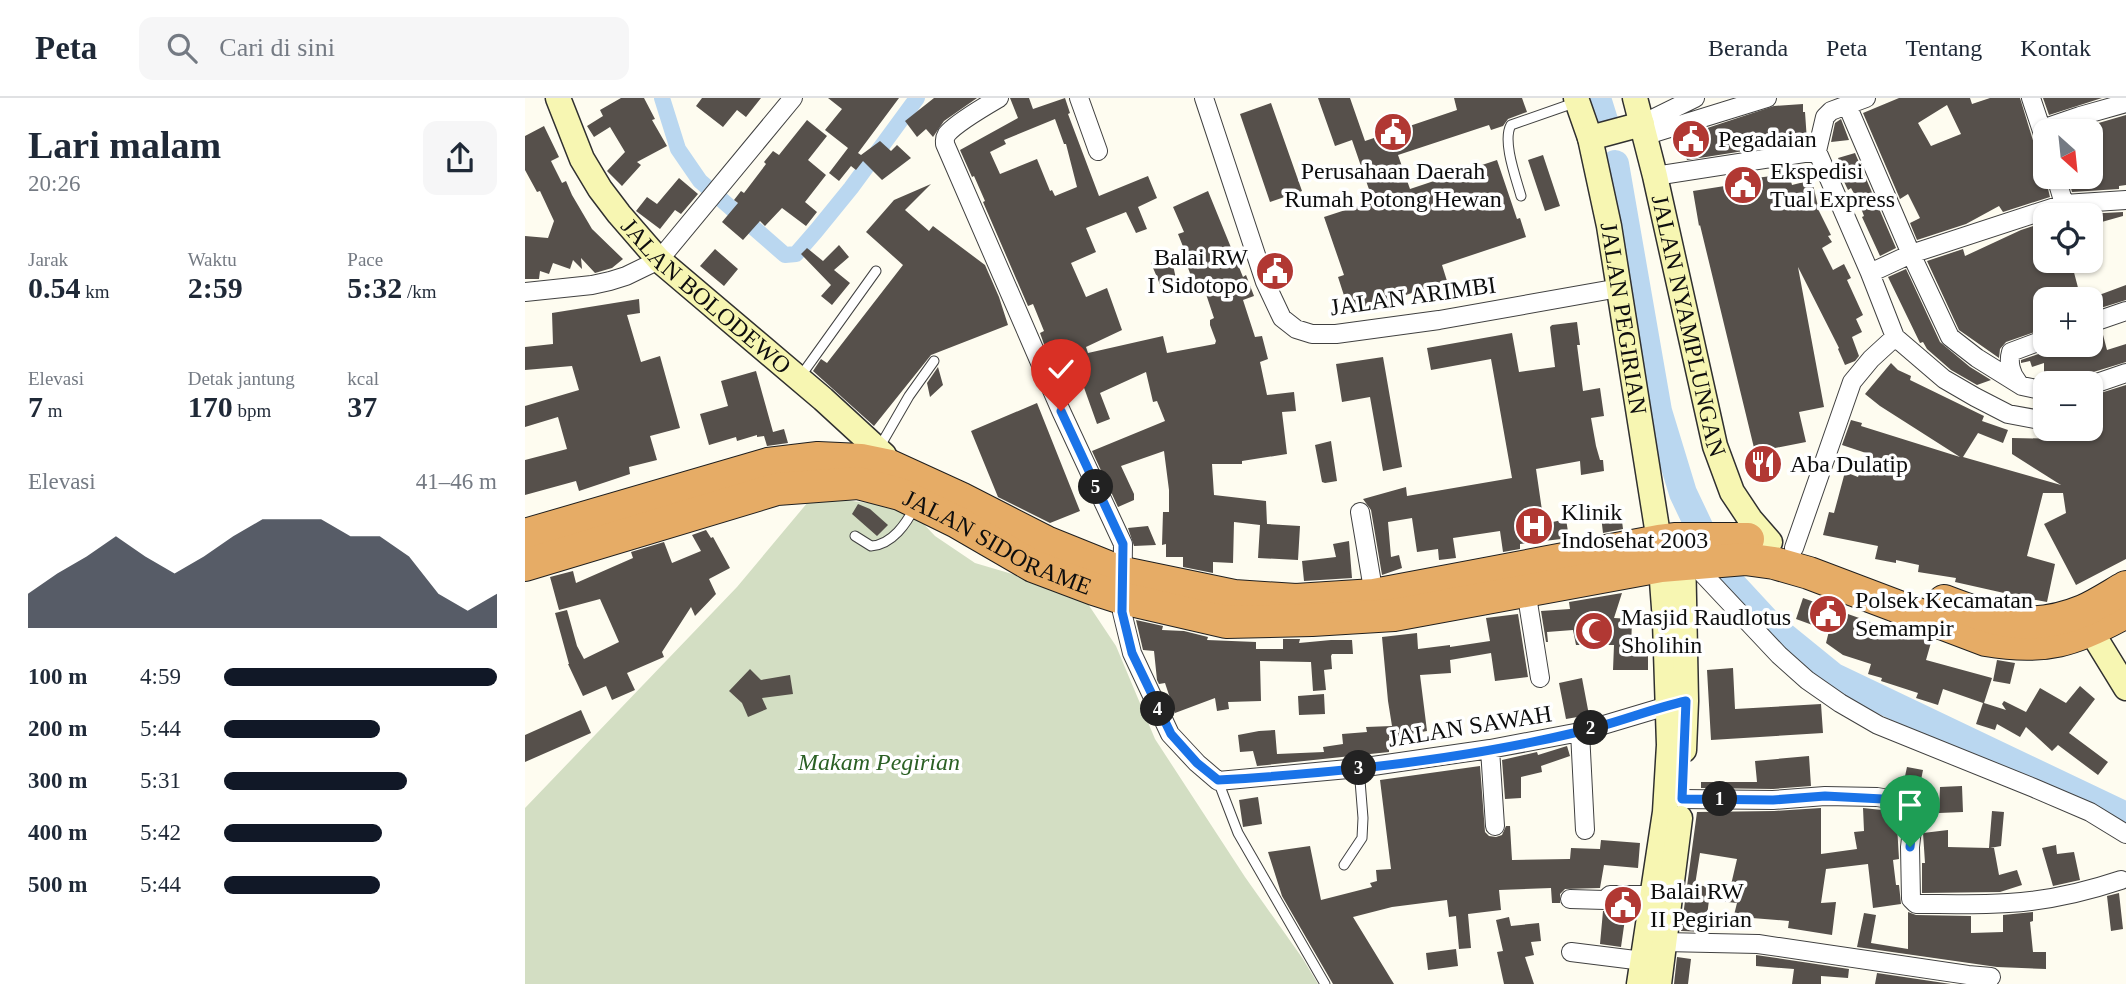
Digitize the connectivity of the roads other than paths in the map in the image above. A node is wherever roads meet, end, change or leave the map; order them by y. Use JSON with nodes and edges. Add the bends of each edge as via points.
{"nodes":[{"id":1,"x":558,"y":98,"type":"edge"},
{"id":2,"x":793,"y":98,"type":"edge"},
{"id":3,"x":999,"y":98,"type":"edge"},
{"id":4,"x":1079,"y":98,"type":"edge"},
{"id":5,"x":1204,"y":98,"type":"edge"},
{"id":6,"x":1635,"y":98,"type":"edge"},
{"id":7,"x":1695,"y":98,"type":"edge"},
{"id":8,"x":1767,"y":98,"type":"edge"},
{"id":9,"x":1866,"y":98,"type":"edge"},
{"id":10,"x":2031,"y":98,"type":"edge"},
{"id":11,"x":1577,"y":100,"type":"edge"},
{"id":12,"x":2126,"y":103,"type":"edge"},
{"id":13,"x":1847,"y":105,"type":"junction"},
{"id":14,"x":2038,"y":119,"type":"edge"},
{"id":15,"x":2075,"y":119,"type":"edge"},
{"id":16,"x":1643,"y":130,"type":"junction"},
{"id":17,"x":1590,"y":138,"type":"junction"},
{"id":18,"x":1098,"y":151,"type":"dead end"},
{"id":19,"x":1817,"y":151,"type":"junction"},
{"id":20,"x":1655,"y":176,"type":"junction"},
{"id":21,"x":1521,"y":196,"type":"dead end"},
{"id":22,"x":2126,"y":200,"type":"edge"},
{"id":23,"x":2080,"y":203,"type":"edge"},
{"id":24,"x":2033,"y":214,"type":"edge"},
{"id":25,"x":1911,"y":254,"type":"junction"},
{"id":26,"x":659,"y":260,"type":"junction"},
{"id":27,"x":876,"y":271,"type":"dead end"},
{"id":28,"x":1870,"y":273,"type":"junction"},
{"id":29,"x":1619,"y":288,"type":"junction"},
{"id":30,"x":525,"y":292,"type":"edge"},
{"id":31,"x":2126,"y":311,"type":"edge"},
{"id":32,"x":2103,"y":319,"type":"edge"},
{"id":33,"x":1895,"y":337,"type":"junction"},
{"id":34,"x":2033,"y":343,"type":"edge"},
{"id":35,"x":934,"y":361,"type":"dead end"},
{"id":36,"x":2126,"y":373,"type":"edge"},
{"id":37,"x":799,"y":378,"type":"junction"},
{"id":38,"x":2103,"y":381,"type":"edge"},
{"id":39,"x":2018,"y":382,"type":"junction"},
{"id":40,"x":2033,"y":388,"type":"edge"},
{"id":41,"x":2033,"y":419,"type":"edge"},
{"id":42,"x":901,"y":478,"type":"junction"},
{"id":43,"x":1360,"y":512,"type":"dead end"},
{"id":44,"x":525,"y":535,"type":"edge"},
{"id":45,"x":855,"y":536,"type":"dead end"},
{"id":46,"x":1782,"y":545,"type":"junction"},
{"id":47,"x":1691,"y":551,"type":"junction"},
{"id":48,"x":525,"y":565,"type":"edge"},
{"id":49,"x":1122,"y":585,"type":"junction"},
{"id":50,"x":2126,"y":587,"type":"edge"},
{"id":51,"x":1526,"y":590,"type":"junction"},
{"id":52,"x":1374,"y":595,"type":"junction"},
{"id":53,"x":2126,"y":612,"type":"edge"},
{"id":54,"x":2091,"y":631,"type":"junction"},
{"id":55,"x":1540,"y":678,"type":"dead end"},
{"id":56,"x":2126,"y":688,"type":"edge"},
{"id":57,"x":1678,"y":703,"type":"junction"},
{"id":58,"x":1580,"y":732,"type":"junction"},
{"id":59,"x":1490,"y":749,"type":"junction"},
{"id":60,"x":1359,"y":768,"type":"junction"},
{"id":61,"x":1218,"y":780,"type":"junction"},
{"id":62,"x":1682,"y":799,"type":"junction"},
{"id":63,"x":1495,"y":826,"type":"dead end"},
{"id":64,"x":1585,"y":830,"type":"dead end"},
{"id":65,"x":2126,"y":834,"type":"edge"},
{"id":66,"x":1344,"y":865,"type":"dead end"},
{"id":67,"x":2120,"y":880,"type":"dead end"},
{"id":68,"x":1662,"y":895,"type":"junction"},
{"id":69,"x":1570,"y":898,"type":"dead end"},
{"id":70,"x":1664,"y":942,"type":"junction"},
{"id":71,"x":1571,"y":953,"type":"dead end"},
{"id":72,"x":1641,"y":972,"type":"edge"},
{"id":73,"x":1991,"y":976,"type":"dead end"},
{"id":74,"x":1325,"y":984,"type":"edge"},
{"id":75,"x":1659,"y":984,"type":"edge"}],
"edges":[{"from":1,"to":26,"type":"main road","name":"JALAN BOLODEWO","via":[[582,159],[600,189]]},
{"from":2,"to":26,"type":"street"},
{"from":3,"to":49,"type":"street","via":[[945,138],[1123,544]]},
{"from":4,"to":18,"type":"street"},
{"from":5,"to":29,"type":"street","name":"JALAN ARIMBI","via":[[1265,282],[1282,318],[1296,330],[1336,334]]},
{"from":6,"to":16,"type":"main road","name":"JALAN NYAMPLUNGAN"},
{"from":7,"to":16,"type":"street"},
{"from":8,"to":16,"type":"street"},
{"from":9,"to":13,"type":"street"},
{"from":10,"to":14,"type":"street"},
{"from":11,"to":17,"type":"main road","name":"JALAN PEGIRIAN"},
{"from":11,"to":21,"type":"lane","via":[[1511,125],[1507,132]]},
{"from":12,"to":15,"type":"street"},
{"from":13,"to":19,"type":"street","via":[[1825,117]]},
{"from":13,"to":25,"type":"street"},
{"from":16,"to":17,"type":"main road"},
{"from":16,"to":20,"type":"main road","name":"JALAN NYAMPLUNGAN"},
{"from":17,"to":29,"type":"main road","name":"JALAN PEGIRIAN"},
{"from":19,"to":20,"type":"street"},
{"from":19,"to":28,"type":"street"},
{"from":20,"to":46,"type":"main road","name":"JALAN NYAMPLUNGAN","via":[[1715,446],[1732,492],[1749,519]]},
{"from":22,"to":23,"type":"street"},
{"from":24,"to":25,"type":"street"},
{"from":25,"to":28,"type":"street"},
{"from":25,"to":39,"type":"street","via":[[1950,337]]},
{"from":26,"to":30,"type":"street","via":[[610,281]]},
{"from":26,"to":37,"type":"main road","name":"JALAN BOLODEWO"},
{"from":27,"to":37,"type":"lane"},
{"from":28,"to":33,"type":"street"},
{"from":29,"to":47,"type":"main road","name":"JALAN PEGIRIAN"},
{"from":31,"to":32,"type":"street"},
{"from":33,"to":41,"type":"street","via":[[1944,379],[2008,414]]},
{"from":33,"to":46,"type":"street","via":[[1852,382]]},
{"from":34,"to":39,"type":"street","via":[[2011,352]]},
{"from":35,"to":42,"type":"lane","via":[[909,396]]},
{"from":36,"to":38,"type":"street"},
{"from":37,"to":42,"type":"main road","name":"JALAN BOLODEWO"},
{"from":39,"to":40,"type":"street"},
{"from":42,"to":44,"type":"highway","name":"JALAN SIDORAME","via":[[861,460],[818,458],[768,464]]},
{"from":42,"to":45,"type":"lane","via":[[912,513],[887,542],[871,546]]},
{"from":42,"to":48,"type":"highway","name":"JALAN SIDORAME","via":[[777,489]]},
{"from":42,"to":49,"type":"highway","name":"JALAN SIDORAME","via":[[1046,542]]},
{"from":43,"to":52,"type":"street"},
{"from":46,"to":47,"type":"highway","via":[[1745,538]]},
{"from":46,"to":50,"type":"highway","via":[[1991,619],[2018,623],[2046,622],[2083,611]]},
{"from":47,"to":51,"type":"highway","name":"JALAN SIDORAME"},
{"from":47,"to":52,"type":"highway","name":"JALAN SIDORAME"},
{"from":47,"to":54,"type":"highway","via":[[1809,573],[1986,640],[2049,644]]},
{"from":47,"to":57,"type":"main road","name":"JALAN PEGIRIAN"},
{"from":47,"to":65,"type":"street","via":[[1779,655],[1840,703],[1878,725],[2090,812]]},
{"from":49,"to":51,"type":"highway","name":"JALAN SIDORAME","via":[[1227,622],[1394,615]]},
{"from":49,"to":52,"type":"highway","name":"JALAN SIDORAME","via":[[1296,600]]},
{"from":49,"to":61,"type":"street","via":[[1122,612],[1132,653],[1164,722],[1197,763]]},
{"from":51,"to":55,"type":"street"},
{"from":53,"to":54,"type":"highway"},
{"from":54,"to":56,"type":"main road"},
{"from":57,"to":58,"type":"street","name":"JALAN SAWAH"},
{"from":57,"to":62,"type":"main road"},
{"from":57,"to":68,"type":"main road","via":[[1669,745]]},
{"from":58,"to":59,"type":"street","name":"JALAN SAWAH"},
{"from":58,"to":64,"type":"street"},
{"from":59,"to":60,"type":"street","name":"JALAN SAWAH"},
{"from":59,"to":63,"type":"street"},
{"from":60,"to":61,"type":"street","name":"JALAN SAWAH"},
{"from":60,"to":66,"type":"lane","via":[[1362,838]]},
{"from":61,"to":74,"type":"lane","via":[[1238,833]]},
{"from":62,"to":67,"type":"street","via":[[1825,796],[1908,802],[1914,811],[1911,899],[1916,904],[2021,902]]},
{"from":62,"to":68,"type":"main road"},
{"from":68,"to":69,"type":"street"},
{"from":68,"to":70,"type":"main road"},
{"from":68,"to":72,"type":"main road"},
{"from":70,"to":73,"type":"street","via":[[1758,944]]},
{"from":70,"to":75,"type":"main road"},
{"from":71,"to":72,"type":"street"}]}
